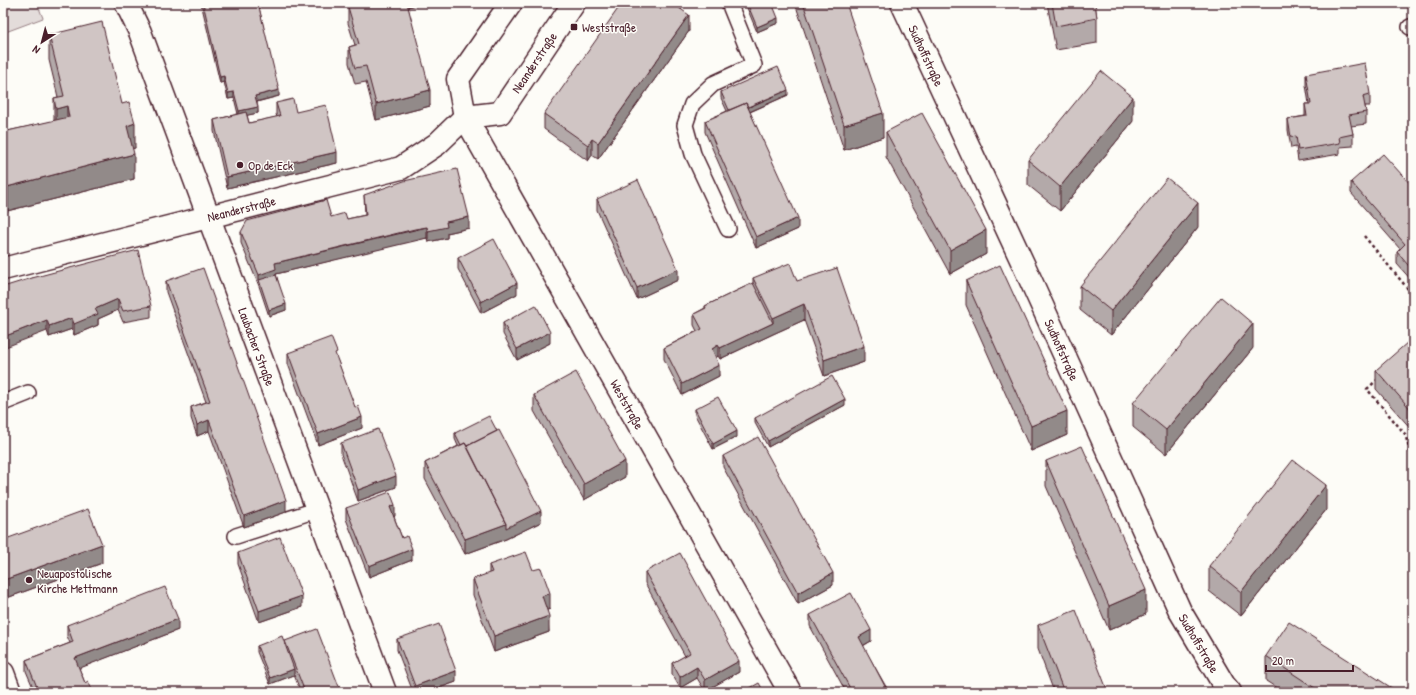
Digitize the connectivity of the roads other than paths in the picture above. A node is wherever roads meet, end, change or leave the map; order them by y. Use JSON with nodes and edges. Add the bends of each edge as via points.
{"nodes":[{"id":1,"x":126,"y":3,"type":"edge"},
{"id":2,"x":511,"y":3,"type":"edge"},
{"id":3,"x":574,"y":3,"type":"edge"},
{"id":4,"x":729,"y":3,"type":"edge"},
{"id":5,"x":902,"y":3,"type":"edge"},
{"id":6,"x":465,"y":117,"type":"junction"},
{"id":7,"x":208,"y":217,"type":"junction"},
{"id":8,"x":728,"y":229,"type":"dead end"},
{"id":9,"x":3,"y":269,"type":"edge"},
{"id":10,"x":28,"y":393,"type":"dead end"},
{"id":11,"x":3,"y":403,"type":"edge"},
{"id":12,"x":316,"y":510,"type":"junction"},
{"id":13,"x":236,"y":536,"type":"dead end"},
{"id":14,"x":3,"y":673,"type":"edge"},
{"id":15,"x":10,"y":692,"type":"edge"},
{"id":16,"x":385,"y":692,"type":"edge"},
{"id":17,"x":790,"y":692,"type":"edge"},
{"id":18,"x":1230,"y":692,"type":"edge"}],
"edges":[{"from":1,"to":7,"type":"street","name":"Laubacher Straße","via":[[140,32]]},
{"from":2,"to":6,"type":"street","via":[[458,78]]},
{"from":3,"to":6,"type":"street","name":"Neanderstraße","via":[[500,113]]},
{"from":4,"to":8,"type":"lane","via":[[754,65],[714,84],[692,104],[686,125],[693,154]]},
{"from":5,"to":18,"type":"street","name":"Sudhoffstraße","via":[[1180,611]]},
{"from":6,"to":7,"type":"street","name":"Neanderstraße","via":[[437,144],[401,168]]},
{"from":6,"to":17,"type":"street","name":"Weststraße"},
{"from":7,"to":9,"type":"street","name":"Neanderstraße"},
{"from":7,"to":12,"type":"street","name":"Laubacher Straße"},
{"from":10,"to":11,"type":"lane"},
{"from":12,"to":13,"type":"lane"},
{"from":12,"to":16,"type":"street","name":"Laubacher Straße"},
{"from":14,"to":15,"type":"street"}]}
